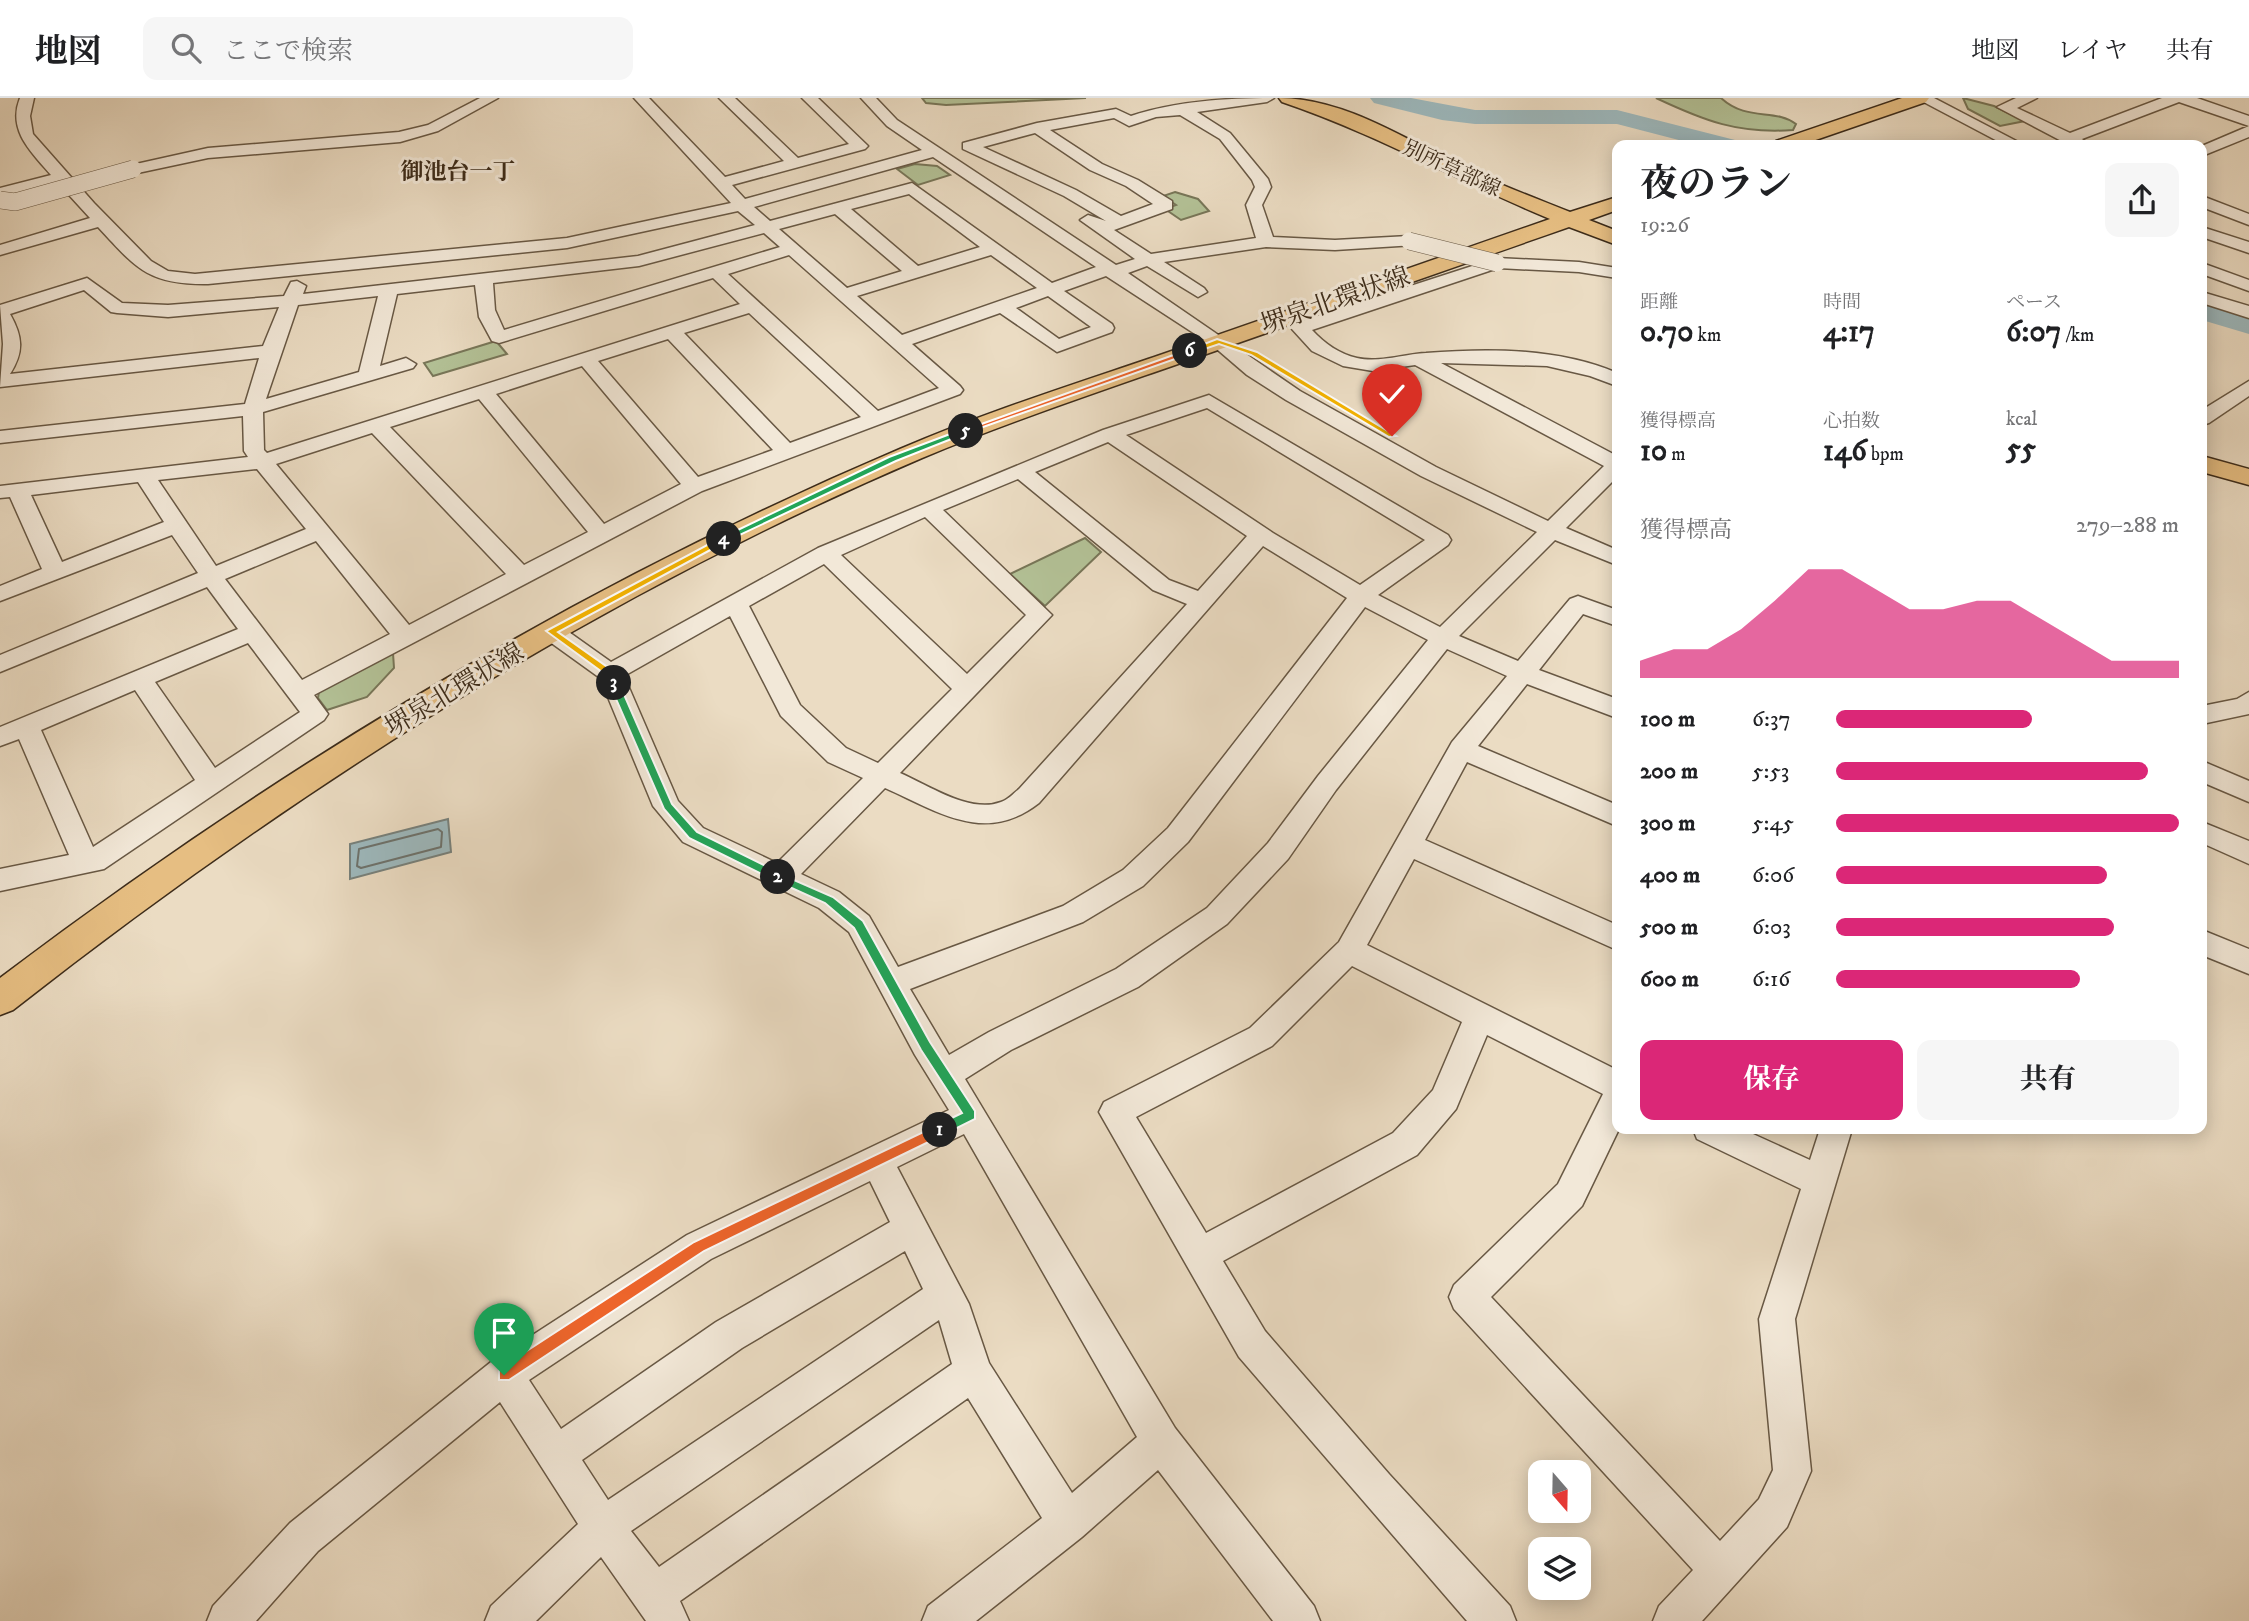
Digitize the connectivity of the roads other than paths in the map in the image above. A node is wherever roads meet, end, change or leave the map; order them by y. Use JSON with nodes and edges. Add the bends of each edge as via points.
{"nodes":[{"id":1,"x":491,"y":98,"type":"edge"},
{"id":2,"x":641,"y":98,"type":"edge"},
{"id":3,"x":726,"y":98,"type":"edge"},
{"id":4,"x":809,"y":98,"type":"edge"},
{"id":5,"x":867,"y":98,"type":"edge"},
{"id":6,"x":1267,"y":98,"type":"edge"},
{"id":7,"x":1287,"y":98,"type":"edge"},
{"id":8,"x":1921,"y":98,"type":"edge"},
{"id":9,"x":2030,"y":98,"type":"edge"},
{"id":10,"x":2175,"y":98,"type":"edge"},
{"id":11,"x":2183,"y":98,"type":"edge"},
{"id":12,"x":20,"y":105,"type":"edge"},
{"id":13,"x":1183,"y":110,"type":"junction"},
{"id":14,"x":2249,"y":121,"type":"edge"},
{"id":15,"x":1037,"y":128,"type":"junction"},
{"id":16,"x":2249,"y":131,"type":"edge"},
{"id":17,"x":1798,"y":140,"type":"edge"},
{"id":18,"x":2006,"y":140,"type":"edge"},
{"id":19,"x":2071,"y":140,"type":"edge"},
{"id":20,"x":2080,"y":140,"type":"edge"},
{"id":21,"x":2207,"y":148,"type":"edge"},
{"id":22,"x":933,"y":152,"type":"junction"},
{"id":23,"x":795,"y":163,"type":"junction"},
{"id":24,"x":62,"y":177,"type":"junction"},
{"id":25,"x":721,"y":183,"type":"junction"},
{"id":26,"x":0,"y":193,"type":"edge"},
{"id":27,"x":0,"y":200,"type":"edge"},
{"id":28,"x":2249,"y":202,"type":"edge"},
{"id":29,"x":2207,"y":203,"type":"edge"},
{"id":30,"x":1012,"y":204,"type":"junction"},
{"id":31,"x":742,"y":205,"type":"junction"},
{"id":32,"x":1612,"y":205,"type":"edge"},
{"id":33,"x":840,"y":209,"type":"junction"},
{"id":34,"x":2227,"y":212,"type":"junction"},
{"id":35,"x":1571,"y":219,"type":"junction"},
{"id":36,"x":102,"y":220,"type":"junction"},
{"id":37,"x":2249,"y":220,"type":"edge"},
{"id":38,"x":1120,"y":222,"type":"junction"},
{"id":39,"x":769,"y":229,"type":"junction"},
{"id":40,"x":1100,"y":229,"type":"junction"},
{"id":41,"x":2207,"y":234,"type":"edge"},
{"id":42,"x":1612,"y":237,"type":"edge"},
{"id":43,"x":1266,"y":242,"type":"junction"},
{"id":44,"x":2249,"y":248,"type":"edge"},
{"id":45,"x":792,"y":249,"type":"junction"},
{"id":46,"x":2207,"y":249,"type":"edge"},
{"id":47,"x":0,"y":250,"type":"edge"},
{"id":48,"x":993,"y":250,"type":"junction"},
{"id":49,"x":1148,"y":260,"type":"junction"},
{"id":50,"x":1497,"y":263,"type":"junction"},
{"id":51,"x":2249,"y":263,"type":"edge"},
{"id":52,"x":306,"y":270,"type":"junction"},
{"id":53,"x":1110,"y":270,"type":"junction"},
{"id":54,"x":2207,"y":270,"type":"edge"},
{"id":55,"x":716,"y":272,"type":"junction"},
{"id":56,"x":1612,"y":272,"type":"edge"},
{"id":57,"x":915,"y":273,"type":"junction"},
{"id":58,"x":484,"y":279,"type":"junction"},
{"id":59,"x":2249,"y":286,"type":"edge"},
{"id":60,"x":1050,"y":288,"type":"junction"},
{"id":61,"x":389,"y":290,"type":"junction"},
{"id":62,"x":1198,"y":292,"type":"dead end"},
{"id":63,"x":845,"y":295,"type":"junction"},
{"id":64,"x":2207,"y":299,"type":"edge"},
{"id":65,"x":289,"y":301,"type":"junction"},
{"id":66,"x":751,"y":306,"type":"junction"},
{"id":67,"x":1003,"y":307,"type":"junction"},
{"id":68,"x":0,"y":312,"type":"edge"},
{"id":69,"x":2249,"y":312,"type":"edge"},
{"id":70,"x":672,"y":332,"type":"junction"},
{"id":71,"x":1219,"y":341,"type":"junction"},
{"id":72,"x":900,"y":342,"type":"junction"},
{"id":73,"x":271,"y":351,"type":"junction"},
{"id":74,"x":586,"y":359,"type":"junction"},
{"id":75,"x":1417,"y":359,"type":"junction"},
{"id":76,"x":405,"y":364,"type":"dead end"},
{"id":77,"x":0,"y":374,"type":"edge"},
{"id":78,"x":368,"y":375,"type":"junction"},
{"id":79,"x":1612,"y":378,"type":"edge"},
{"id":80,"x":0,"y":381,"type":"edge"},
{"id":81,"x":2249,"y":387,"type":"edge"},
{"id":82,"x":483,"y":391,"type":"junction"},
{"id":83,"x":253,"y":409,"type":"junction"},
{"id":84,"x":2207,"y":416,"type":"edge"},
{"id":85,"x":875,"y":419,"type":"junction"},
{"id":86,"x":376,"y":425,"type":"junction"},
{"id":87,"x":1110,"y":434,"type":"junction"},
{"id":88,"x":0,"y":437,"type":"edge"},
{"id":89,"x":787,"y":452,"type":"junction"},
{"id":90,"x":260,"y":462,"type":"junction"},
{"id":91,"x":1612,"y":462,"type":"edge"},
{"id":92,"x":2207,"y":465,"type":"edge"},
{"id":93,"x":1612,"y":470,"type":"edge"},
{"id":94,"x":1022,"y":472,"type":"junction"},
{"id":95,"x":144,"y":475,"type":"junction"},
{"id":96,"x":2249,"y":477,"type":"edge"},
{"id":97,"x":694,"y":486,"type":"junction"},
{"id":98,"x":1595,"y":486,"type":"junction"},
{"id":99,"x":1612,"y":490,"type":"edge"},
{"id":100,"x":9,"y":491,"type":"edge"},
{"id":101,"x":928,"y":508,"type":"junction"},
{"id":102,"x":1556,"y":524,"type":"junction"},
{"id":103,"x":177,"y":525,"type":"junction"},
{"id":104,"x":318,"y":532,"type":"junction"},
{"id":105,"x":601,"y":534,"type":"junction"},
{"id":106,"x":1261,"y":536,"type":"junction"},
{"id":107,"x":1612,"y":538,"type":"edge"},
{"id":108,"x":826,"y":553,"type":"junction"},
{"id":109,"x":1612,"y":555,"type":"edge"},
{"id":110,"x":55,"y":572,"type":"junction"},
{"id":111,"x":520,"y":575,"type":"junction"},
{"id":112,"x":212,"y":578,"type":"junction"},
{"id":113,"x":0,"y":594,"type":"edge"},
{"id":114,"x":1361,"y":596,"type":"junction"},
{"id":115,"x":1202,"y":601,"type":"junction"},
{"id":116,"x":736,"y":604,"type":"junction"},
{"id":117,"x":1612,"y":616,"type":"edge"},
{"id":118,"x":254,"y":631,"type":"junction"},
{"id":119,"x":551,"y":631,"type":"junction"},
{"id":120,"x":404,"y":635,"type":"junction"},
{"id":121,"x":1444,"y":637,"type":"junction"},
{"id":122,"x":0,"y":664,"type":"edge"},
{"id":123,"x":610,"y":673,"type":"junction"},
{"id":124,"x":1522,"y":674,"type":"junction"},
{"id":125,"x":140,"y":678,"type":"junction"},
{"id":126,"x":967,"y":689,"type":"junction"},
{"id":127,"x":300,"y":691,"type":"junction"},
{"id":128,"x":1612,"y":707,"type":"edge"},
{"id":129,"x":2245,"y":707,"type":"edge"},
{"id":130,"x":2207,"y":714,"type":"edge"},
{"id":131,"x":26,"y":726,"type":"junction"},
{"id":132,"x":0,"y":737,"type":"edge"},
{"id":133,"x":1461,"y":749,"type":"junction"},
{"id":134,"x":2207,"y":753,"type":"edge"},
{"id":135,"x":2249,"y":771,"type":"edge"},
{"id":136,"x":2207,"y":773,"type":"edge"},
{"id":137,"x":880,"y":775,"type":"junction"},
{"id":138,"x":211,"y":783,"type":"junction"},
{"id":139,"x":2249,"y":792,"type":"edge"},
{"id":140,"x":1612,"y":815,"type":"edge"},
{"id":141,"x":2207,"y":834,"type":"edge"},
{"id":142,"x":1408,"y":844,"type":"junction"},
{"id":143,"x":2249,"y":853,"type":"edge"},
{"id":144,"x":86,"y":862,"type":"junction"},
{"id":145,"x":780,"y":878,"type":"junction"},
{"id":146,"x":0,"y":880,"type":"edge"},
{"id":147,"x":1612,"y":936,"type":"edge"},
{"id":148,"x":2207,"y":944,"type":"edge"},
{"id":149,"x":1349,"y":950,"type":"junction"},
{"id":150,"x":2249,"y":962,"type":"edge"},
{"id":151,"x":891,"y":983,"type":"junction"},
{"id":152,"x":6,"y":985,"type":"edge"},
{"id":153,"x":1480,"y":1015,"type":"junction"},
{"id":154,"x":944,"y":1075,"type":"junction"},
{"id":155,"x":1612,"y":1083,"type":"edge"},
{"id":156,"x":1612,"y":1109,"type":"edge"},
{"id":157,"x":970,"y":1115,"type":"junction"},
{"id":158,"x":1720,"y":1134,"type":"edge"},
{"id":159,"x":1834,"y":1134,"type":"edge"},
{"id":160,"x":877,"y":1161,"type":"junction"},
{"id":161,"x":1819,"y":1181,"type":"junction"},
{"id":162,"x":911,"y":1229,"type":"junction"},
{"id":163,"x":1200,"y":1255,"type":"junction"},
{"id":164,"x":945,"y":1295,"type":"junction"},
{"id":165,"x":972,"y":1372,"type":"junction"},
{"id":166,"x":504,"y":1375,"type":"junction"},
{"id":167,"x":1161,"y":1442,"type":"junction"},
{"id":168,"x":556,"y":1455,"type":"junction"},
{"id":169,"x":1068,"y":1522,"type":"junction"},
{"id":170,"x":603,"y":1527,"type":"junction"},
{"id":171,"x":1720,"y":1570,"type":"junction"},
{"id":172,"x":662,"y":1608,"type":"edge"},
{"id":173,"x":228,"y":1621,"type":"edge"},
{"id":174,"x":506,"y":1621,"type":"edge"},
{"id":175,"x":943,"y":1621,"type":"edge"},
{"id":176,"x":1299,"y":1621,"type":"edge"},
{"id":177,"x":1495,"y":1621,"type":"edge"},
{"id":178,"x":1674,"y":1621,"type":"edge"}],
"edges":[{"from":1,"to":27,"type":"street","bridge":true,"via":[[433,128],[400,137],[208,153],[15,202]]},
{"from":2,"to":25,"type":"street"},
{"from":3,"to":23,"type":"street"},
{"from":4,"to":23,"type":"street","via":[[860,146]]},
{"from":5,"to":22,"type":"street","via":[[892,123]]},
{"from":6,"to":13,"type":"street"},
{"from":7,"to":35,"type":"main road","name":"別所草部線","via":[[1342,116],[1484,185]]},
{"from":8,"to":17,"type":"main road"},
{"from":8,"to":18,"type":"street"},
{"from":9,"to":19,"type":"street","via":[[2004,107]]},
{"from":10,"to":20,"type":"street"},
{"from":11,"to":14,"type":"street"},
{"from":12,"to":24,"type":"street","via":[[26,133]]},
{"from":13,"to":15,"type":"street","via":[[1129,121],[1116,113]]},
{"from":13,"to":43,"type":"street","via":[[1225,136],[1261,179],[1263,187],[1254,205]]},
{"from":15,"to":38,"type":"street","via":[[1166,205]]},
{"from":15,"to":38,"type":"street","via":[[968,146],[1070,193]]},
{"from":16,"to":21,"type":"street"},
{"from":22,"to":30,"type":"street"},
{"from":22,"to":31,"type":"street"},
{"from":23,"to":25,"type":"street"},
{"from":24,"to":26,"type":"street"},
{"from":24,"to":36,"type":"street"},
{"from":25,"to":31,"type":"street"},
{"from":28,"to":34,"type":"street"},
{"from":29,"to":34,"type":"street"},
{"from":30,"to":40,"type":"street","via":[[1058,199]]},
{"from":30,"to":53,"type":"street"},
{"from":31,"to":39,"type":"street"},
{"from":31,"to":52,"type":"street","via":[[567,243]]},
{"from":32,"to":35,"type":"main road","name":"堺泉北環状線"},
{"from":33,"to":39,"type":"street"},
{"from":33,"to":48,"type":"street","via":[[912,188]]},
{"from":33,"to":57,"type":"street"},
{"from":34,"to":37,"type":"street"},
{"from":35,"to":42,"type":"main road","name":"別所草部線"},
{"from":35,"to":71,"type":"main road","name":"堺泉北環状線"},
{"from":36,"to":47,"type":"street"},
{"from":36,"to":52,"type":"street","via":[[154,272],[179,279]]},
{"from":38,"to":40,"type":"street"},
{"from":39,"to":45,"type":"street"},
{"from":39,"to":58,"type":"street","via":[[639,261]]},
{"from":40,"to":49,"type":"street"},
{"from":41,"to":44,"type":"street"},
{"from":43,"to":49,"type":"street"},
{"from":43,"to":50,"type":"street","bridge":true,"via":[[1409,241]]},
{"from":45,"to":55,"type":"street"},
{"from":45,"to":63,"type":"street"},
{"from":46,"to":51,"type":"street"},
{"from":48,"to":57,"type":"street"},
{"from":48,"to":60,"type":"street"},
{"from":49,"to":53,"type":"street"},
{"from":49,"to":62,"type":"street"},
{"from":50,"to":56,"type":"street"},
{"from":50,"to":75,"type":"street","via":[[1300,328],[1337,358],[1360,364]]},
{"from":52,"to":65,"type":"street"},
{"from":53,"to":60,"type":"street"},
{"from":53,"to":71,"type":"street"},
{"from":54,"to":59,"type":"street"},
{"from":55,"to":58,"type":"street","via":[[499,337],[484,305]]},
{"from":55,"to":66,"type":"street"},
{"from":57,"to":63,"type":"street"},
{"from":58,"to":61,"type":"street"},
{"from":60,"to":67,"type":"street"},
{"from":60,"to":67,"type":"street","via":[[1105,328],[1056,346]]},
{"from":61,"to":65,"type":"street"},
{"from":61,"to":78,"type":"street"},
{"from":63,"to":72,"type":"street"},
{"from":64,"to":69,"type":"street"},
{"from":65,"to":68,"type":"street","via":[[168,311],[117,307],[87,283]]},
{"from":65,"to":73,"type":"street"},
{"from":66,"to":70,"type":"street"},
{"from":66,"to":85,"type":"street"},
{"from":67,"to":72,"type":"street"},
{"from":68,"to":77,"type":"street","via":[[14,338],[10,360]]},
{"from":70,"to":74,"type":"street"},
{"from":70,"to":89,"type":"street"},
{"from":71,"to":102,"type":"street","via":[[1241,364],[1380,447]]},
{"from":71,"to":119,"type":"main road","name":"堺泉北環状線","via":[[892,459],[738,532]]},
{"from":72,"to":85,"type":"street","via":[[953,390]]},
{"from":73,"to":80,"type":"street"},
{"from":73,"to":83,"type":"street"},
{"from":74,"to":82,"type":"street"},
{"from":74,"to":97,"type":"street"},
{"from":75,"to":79,"type":"street","via":[[1501,357],[1579,366]]},
{"from":75,"to":91,"type":"street"},
{"from":76,"to":78,"type":"street"},
{"from":78,"to":83,"type":"street"},
{"from":81,"to":84,"type":"street"},
{"from":82,"to":86,"type":"street"},
{"from":82,"to":105,"type":"street"},
{"from":83,"to":88,"type":"street"},
{"from":83,"to":90,"type":"street","via":[[254,451]]},
{"from":85,"to":89,"type":"street"},
{"from":86,"to":90,"type":"street"},
{"from":86,"to":111,"type":"street"},
{"from":87,"to":94,"type":"street"},
{"from":87,"to":106,"type":"street"},
{"from":87,"to":114,"type":"street","via":[[1209,401],[1440,540]]},
{"from":89,"to":97,"type":"street"},
{"from":90,"to":95,"type":"street"},
{"from":90,"to":104,"type":"street"},
{"from":92,"to":96,"type":"main road"},
{"from":93,"to":98,"type":"street"},
{"from":94,"to":101,"type":"street"},
{"from":94,"to":115,"type":"street","via":[[1161,585]]},
{"from":95,"to":100,"type":"street"},
{"from":95,"to":103,"type":"street"},
{"from":97,"to":105,"type":"street"},
{"from":98,"to":99,"type":"street"},
{"from":98,"to":102,"type":"street"},
{"from":100,"to":110,"type":"street"},
{"from":101,"to":108,"type":"street"},
{"from":101,"to":126,"type":"street","via":[[1040,615]]},
{"from":102,"to":107,"type":"street"},
{"from":102,"to":109,"type":"street"},
{"from":102,"to":121,"type":"street"},
{"from":103,"to":110,"type":"street"},
{"from":103,"to":112,"type":"street"},
{"from":104,"to":112,"type":"street"},
{"from":104,"to":120,"type":"street"},
{"from":105,"to":111,"type":"street"},
{"from":106,"to":114,"type":"street"},
{"from":106,"to":115,"type":"street"},
{"from":108,"to":116,"type":"street"},
{"from":108,"to":126,"type":"street"},
{"from":110,"to":113,"type":"street"},
{"from":111,"to":120,"type":"street"},
{"from":112,"to":118,"type":"street"},
{"from":112,"to":122,"type":"street"},
{"from":114,"to":121,"type":"street"},
{"from":114,"to":151,"type":"street","via":[[1178,835],[1133,878],[1073,914]]},
{"from":115,"to":137,"type":"street","via":[[1029,796],[1011,810],[988,815],[961,811]]},
{"from":116,"to":123,"type":"street"},
{"from":116,"to":137,"type":"street","via":[[790,710],[837,755]]},
{"from":117,"to":124,"type":"street","via":[[1578,604]]},
{"from":118,"to":125,"type":"street"},
{"from":118,"to":127,"type":"street"},
{"from":119,"to":123,"type":"street"},
{"from":119,"to":152,"type":"main road","name":"堺泉北環状線","via":[[328,765]]},
{"from":120,"to":127,"type":"street"},
{"from":121,"to":124,"type":"street"},
{"from":121,"to":154,"type":"street","via":[[1326,783],[1278,851],[1217,916],[1127,978],[1000,1041]]},
{"from":123,"to":145,"type":"street","via":[[667,806],[693,835]]},
{"from":124,"to":128,"type":"street"},
{"from":124,"to":133,"type":"street"},
{"from":125,"to":131,"type":"street"},
{"from":125,"to":138,"type":"street"},
{"from":126,"to":137,"type":"street"},
{"from":127,"to":138,"type":"street","via":[[315,714]]},
{"from":129,"to":130,"type":"street"},
{"from":131,"to":132,"type":"street"},
{"from":131,"to":144,"type":"street"},
{"from":133,"to":140,"type":"street"},
{"from":133,"to":142,"type":"street"},
{"from":134,"to":135,"type":"street"},
{"from":136,"to":139,"type":"street"},
{"from":137,"to":145,"type":"street"},
{"from":138,"to":144,"type":"street"},
{"from":141,"to":143,"type":"street"},
{"from":142,"to":147,"type":"street"},
{"from":142,"to":149,"type":"street"},
{"from":144,"to":146,"type":"street"},
{"from":145,"to":151,"type":"street","via":[[829,900],[859,924]]},
{"from":148,"to":150,"type":"street"},
{"from":149,"to":153,"type":"street"},
{"from":149,"to":163,"type":"street","via":[[1261,1037],[1115,1112]]},
{"from":151,"to":154,"type":"street"},
{"from":153,"to":155,"type":"street"},
{"from":153,"to":163,"type":"street","via":[[1445,1099],[1405,1144]]},
{"from":154,"to":157,"type":"street"},
{"from":156,"to":171,"type":"street","via":[[1570,1195],[1467,1297]]},
{"from":157,"to":160,"type":"street"},
{"from":157,"to":167,"type":"street"},
{"from":158,"to":161,"type":"street"},
{"from":159,"to":161,"type":"street"},
{"from":160,"to":162,"type":"street"},
{"from":160,"to":166,"type":"street","via":[[699,1247]]},
{"from":161,"to":171,"type":"street","via":[[1777,1319],[1792,1471],[1773,1513]]},
{"from":162,"to":164,"type":"street"},
{"from":162,"to":168,"type":"street","via":[[729,1335]]},
{"from":163,"to":177,"type":"street","via":[[1252,1343]]},
{"from":164,"to":165,"type":"street"},
{"from":164,"to":170,"type":"street"},
{"from":165,"to":169,"type":"street"},
{"from":165,"to":172,"type":"street"},
{"from":166,"to":168,"type":"street"},
{"from":166,"to":173,"type":"street","via":[[304,1537]]},
{"from":167,"to":169,"type":"street"},
{"from":167,"to":176,"type":"street"},
{"from":168,"to":170,"type":"street"},
{"from":169,"to":175,"type":"street"},
{"from":170,"to":172,"type":"street"},
{"from":170,"to":174,"type":"street"},
{"from":171,"to":178,"type":"street"}]}
